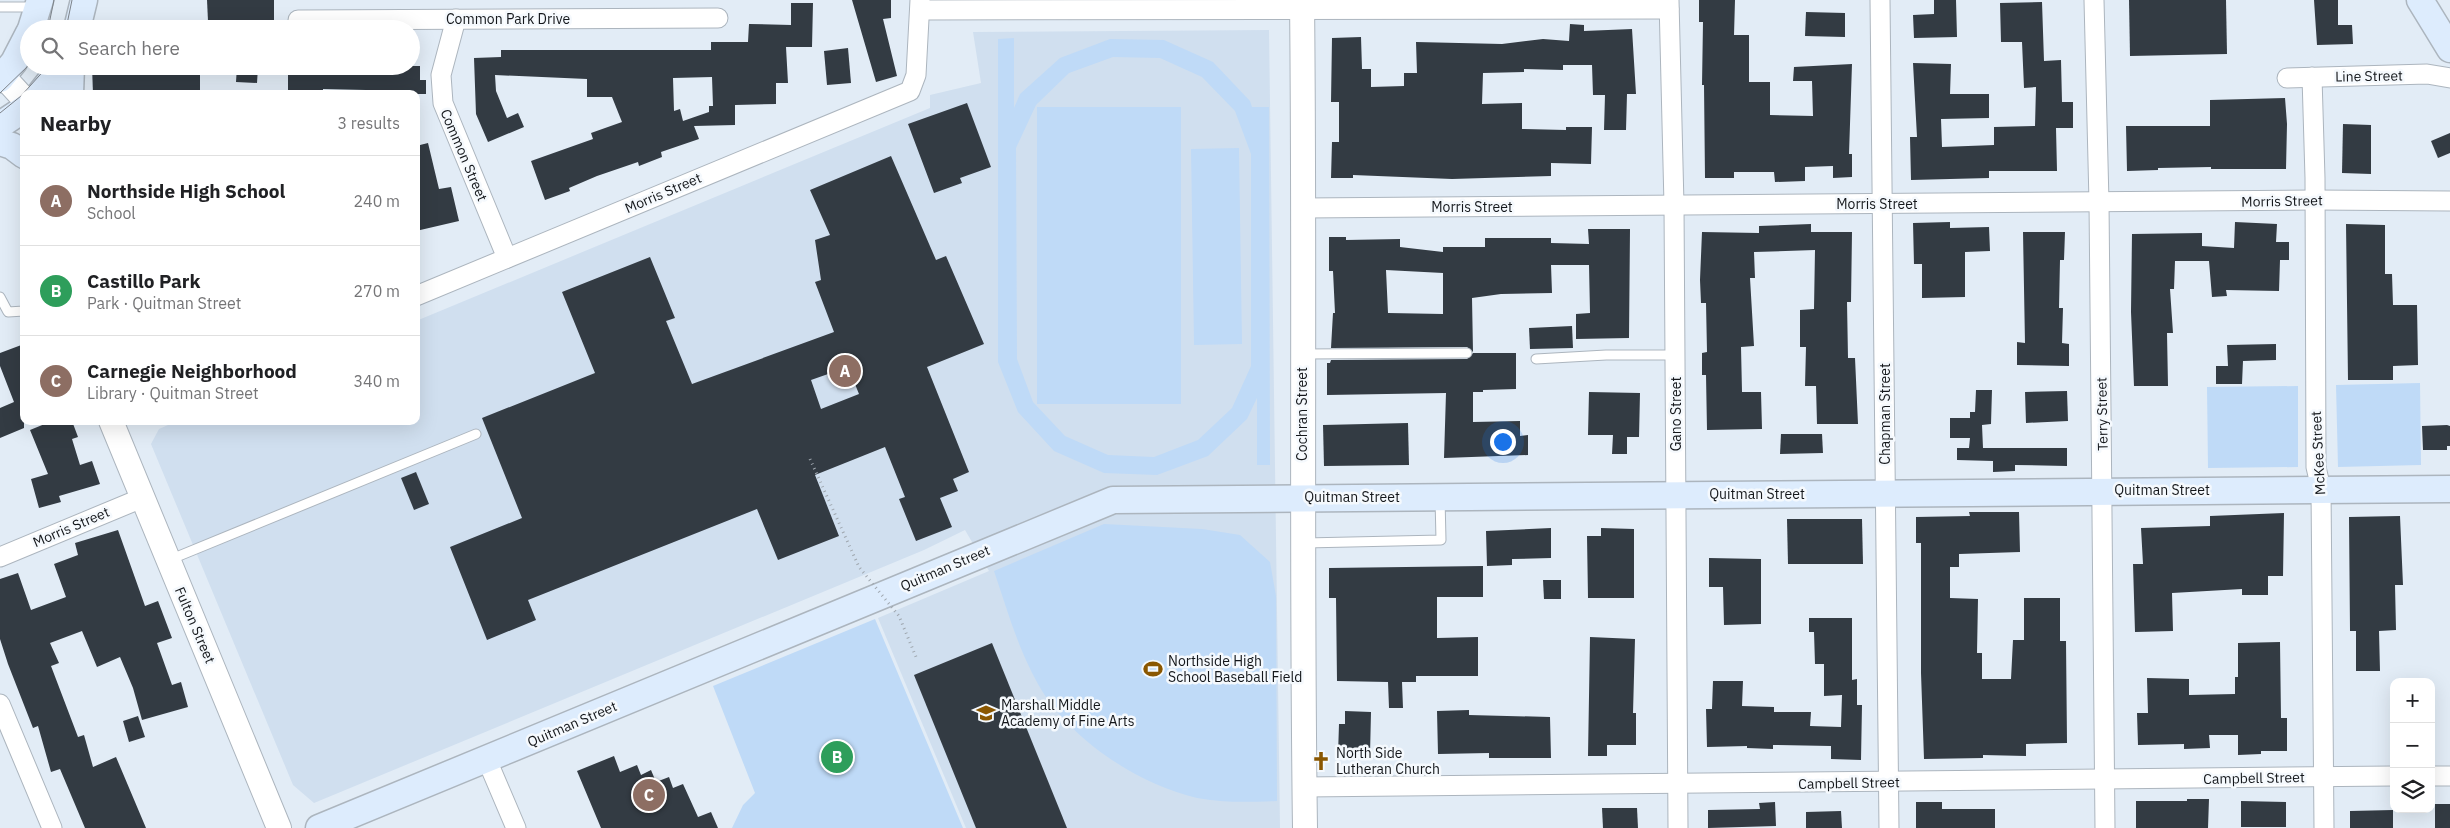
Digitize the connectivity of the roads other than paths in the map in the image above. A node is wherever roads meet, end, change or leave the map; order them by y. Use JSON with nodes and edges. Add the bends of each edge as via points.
{"nodes":[{"id":1,"x":84,"y":0,"type":"edge"},
{"id":2,"x":1880,"y":0,"type":"edge"},
{"id":3,"x":2094,"y":0,"type":"edge"},
{"id":4,"x":2420,"y":0,"type":"edge"},
{"id":5,"x":920,"y":5,"type":"edge"},
{"id":6,"x":1669,"y":5,"type":"edge"},
{"id":7,"x":1302,"y":6,"type":"edge"},
{"id":8,"x":0,"y":7,"type":"edge"},
{"id":9,"x":29,"y":9,"type":"edge"},
{"id":10,"x":718,"y":18,"type":"dead end"},
{"id":11,"x":456,"y":19,"type":"junction"},
{"id":12,"x":79,"y":20,"type":"edge"},
{"id":13,"x":298,"y":20,"type":"dead end"},
{"id":14,"x":2450,"y":49,"type":"edge"},
{"id":15,"x":20,"y":50,"type":"edge"},
{"id":16,"x":55,"y":75,"type":"edge"},
{"id":17,"x":71,"y":75,"type":"edge"},
{"id":18,"x":1,"y":77,"type":"edge"},
{"id":19,"x":2312,"y":77,"type":"junction"},
{"id":20,"x":2287,"y":78,"type":"dead end"},
{"id":21,"x":2450,"y":78,"type":"edge"},
{"id":22,"x":43,"y":90,"type":"edge"},
{"id":23,"x":70,"y":90,"type":"edge"},
{"id":24,"x":20,"y":96,"type":"edge"},
{"id":25,"x":20,"y":111,"type":"edge"},
{"id":26,"x":0,"y":126,"type":"edge"},
{"id":27,"x":0,"y":142,"type":"edge"},
{"id":28,"x":20,"y":152,"type":"edge"},
{"id":29,"x":2315,"y":200,"type":"junction"},
{"id":30,"x":2450,"y":201,"type":"edge"},
{"id":31,"x":2099,"y":202,"type":"junction"},
{"id":32,"x":1674,"y":205,"type":"junction"},
{"id":33,"x":1883,"y":205,"type":"junction"},
{"id":34,"x":1304,"y":208,"type":"junction"},
{"id":35,"x":508,"y":258,"type":"junction"},
{"id":36,"x":420,"y":294,"type":"edge"},
{"id":37,"x":0,"y":297,"type":"edge"},
{"id":38,"x":20,"y":311,"type":"edge"},
{"id":39,"x":1467,"y":353,"type":"dead end"},
{"id":40,"x":1303,"y":354,"type":"junction"},
{"id":41,"x":1675,"y":355,"type":"junction"},
{"id":42,"x":1536,"y":359,"type":"dead end"},
{"id":43,"x":113,"y":425,"type":"edge"},
{"id":44,"x":476,"y":434,"type":"dead end"},
{"id":45,"x":2321,"y":489,"type":"junction"},
{"id":46,"x":2450,"y":489,"type":"edge"},
{"id":47,"x":2102,"y":490,"type":"junction"},
{"id":48,"x":1886,"y":493,"type":"junction"},
{"id":49,"x":1676,"y":494,"type":"junction"},
{"id":50,"x":1440,"y":496,"type":"junction"},
{"id":51,"x":1302,"y":497,"type":"junction"},
{"id":52,"x":142,"y":498,"type":"junction"},
{"id":53,"x":1302,"y":543,"type":"junction"},
{"id":54,"x":0,"y":557,"type":"edge"},
{"id":55,"x":168,"y":561,"type":"junction"},
{"id":56,"x":0,"y":704,"type":"edge"},
{"id":57,"x":487,"y":760,"type":"junction"},
{"id":58,"x":2390,"y":776,"type":"edge"},
{"id":59,"x":2435,"y":776,"type":"edge"},
{"id":60,"x":2450,"y":776,"type":"edge"},
{"id":61,"x":2323,"y":777,"type":"junction"},
{"id":62,"x":2104,"y":781,"type":"junction"},
{"id":63,"x":1888,"y":782,"type":"junction"},
{"id":64,"x":1677,"y":785,"type":"junction"},
{"id":65,"x":1304,"y":787,"type":"junction"},
{"id":66,"x":52,"y":828,"type":"edge"},
{"id":67,"x":279,"y":828,"type":"edge"},
{"id":68,"x":319,"y":828,"type":"edge"},
{"id":69,"x":516,"y":828,"type":"edge"},
{"id":70,"x":1305,"y":828,"type":"edge"},
{"id":71,"x":1678,"y":828,"type":"edge"},
{"id":72,"x":1889,"y":828,"type":"edge"},
{"id":73,"x":2105,"y":828,"type":"edge"},
{"id":74,"x":2324,"y":828,"type":"edge"}],
"edges":[{"from":1,"to":12,"type":"main road"},
{"from":2,"to":33,"type":"street","name":"Chapman Street"},
{"from":3,"to":31,"type":"street","name":"Terry Street"},
{"from":4,"to":14,"type":"main road"},
{"from":5,"to":7,"type":"street"},
{"from":5,"to":35,"type":"street","name":"Morris Street","via":[[916,75],[910,91]]},
{"from":6,"to":7,"type":"street"},
{"from":6,"to":32,"type":"street","name":"Gano Street"},
{"from":7,"to":34,"type":"street","name":"Cochran Street"},
{"from":8,"to":9,"type":"lane"},
{"from":10,"to":11,"type":"street","name":"Common Park Drive"},
{"from":11,"to":13,"type":"street","name":"Common Park Drive"},
{"from":11,"to":35,"type":"street","name":"Common Street","via":[[441,75],[442,103]]},
{"from":15,"to":18,"type":"main road"},
{"from":16,"to":22,"type":"main road"},
{"from":17,"to":23,"type":"main road"},
{"from":18,"to":24,"type":"street"},
{"from":19,"to":20,"type":"street","name":"Line Street"},
{"from":19,"to":21,"type":"street","name":"Line Street","via":[[2427,74]]},
{"from":19,"to":29,"type":"street","name":"McKee Street"},
{"from":25,"to":26,"type":"main road"},
{"from":27,"to":28,"type":"main road"},
{"from":29,"to":30,"type":"street","name":"Morris Street"},
{"from":29,"to":31,"type":"street","name":"Morris Street"},
{"from":29,"to":45,"type":"street","name":"McKee Street","via":[[2316,467]]},
{"from":31,"to":33,"type":"street","name":"Morris Street"},
{"from":31,"to":47,"type":"street","name":"Terry Street"},
{"from":32,"to":33,"type":"street","name":"Morris Street"},
{"from":32,"to":34,"type":"street","name":"Morris Street"},
{"from":32,"to":41,"type":"street","name":"Gano Street"},
{"from":33,"to":48,"type":"street","name":"Chapman Street"},
{"from":34,"to":40,"type":"street","name":"Cochran Street"},
{"from":35,"to":36,"type":"street","name":"Morris Street"},
{"from":37,"to":38,"type":"lane","via":[[8,312]]},
{"from":39,"to":40,"type":"lane"},
{"from":40,"to":51,"type":"street","name":"Cochran Street"},
{"from":41,"to":42,"type":"lane"},
{"from":41,"to":49,"type":"street","name":"Gano Street"},
{"from":43,"to":52,"type":"street","name":"Fulton Street"},
{"from":44,"to":55,"type":"lane"},
{"from":45,"to":46,"type":"main road","name":"Quitman Street"},
{"from":45,"to":47,"type":"main road","name":"Quitman Street"},
{"from":45,"to":61,"type":"street","name":"McKee Street"},
{"from":47,"to":48,"type":"main road","name":"Quitman Street"},
{"from":47,"to":62,"type":"street","name":"Terry Street"},
{"from":48,"to":49,"type":"main road","name":"Quitman Street"},
{"from":48,"to":63,"type":"street","name":"Chapman Street"},
{"from":49,"to":50,"type":"main road","name":"Quitman Street"},
{"from":49,"to":64,"type":"street","name":"Gano Street"},
{"from":50,"to":51,"type":"main road","name":"Quitman Street"},
{"from":50,"to":53,"type":"lane","via":[[1441,540]]},
{"from":51,"to":53,"type":"street","name":"Cochran Street"},
{"from":51,"to":57,"type":"main road","name":"Quitman Street","via":[[1113,500]]},
{"from":52,"to":54,"type":"street","name":"Morris Street"},
{"from":52,"to":55,"type":"street","name":"Fulton Street"},
{"from":53,"to":65,"type":"street","name":"Cochran Street"},
{"from":55,"to":67,"type":"street","name":"Fulton Street"},
{"from":56,"to":66,"type":"street"},
{"from":57,"to":68,"type":"main road","name":"Quitman Street"},
{"from":57,"to":69,"type":"street"},
{"from":58,"to":61,"type":"street","name":"Campbell Street"},
{"from":59,"to":60,"type":"street"},
{"from":61,"to":62,"type":"street","name":"Campbell Street"},
{"from":61,"to":74,"type":"street","name":"McKee Street"},
{"from":62,"to":63,"type":"street","name":"Campbell Street"},
{"from":62,"to":73,"type":"street","name":"Terry Street"},
{"from":63,"to":64,"type":"street","name":"Campbell Street"},
{"from":63,"to":72,"type":"street","name":"Chapman Street"},
{"from":64,"to":65,"type":"street","name":"Campbell Street"},
{"from":64,"to":71,"type":"street","name":"Gano Street"},
{"from":65,"to":70,"type":"street","name":"Cochran Street"}]}
